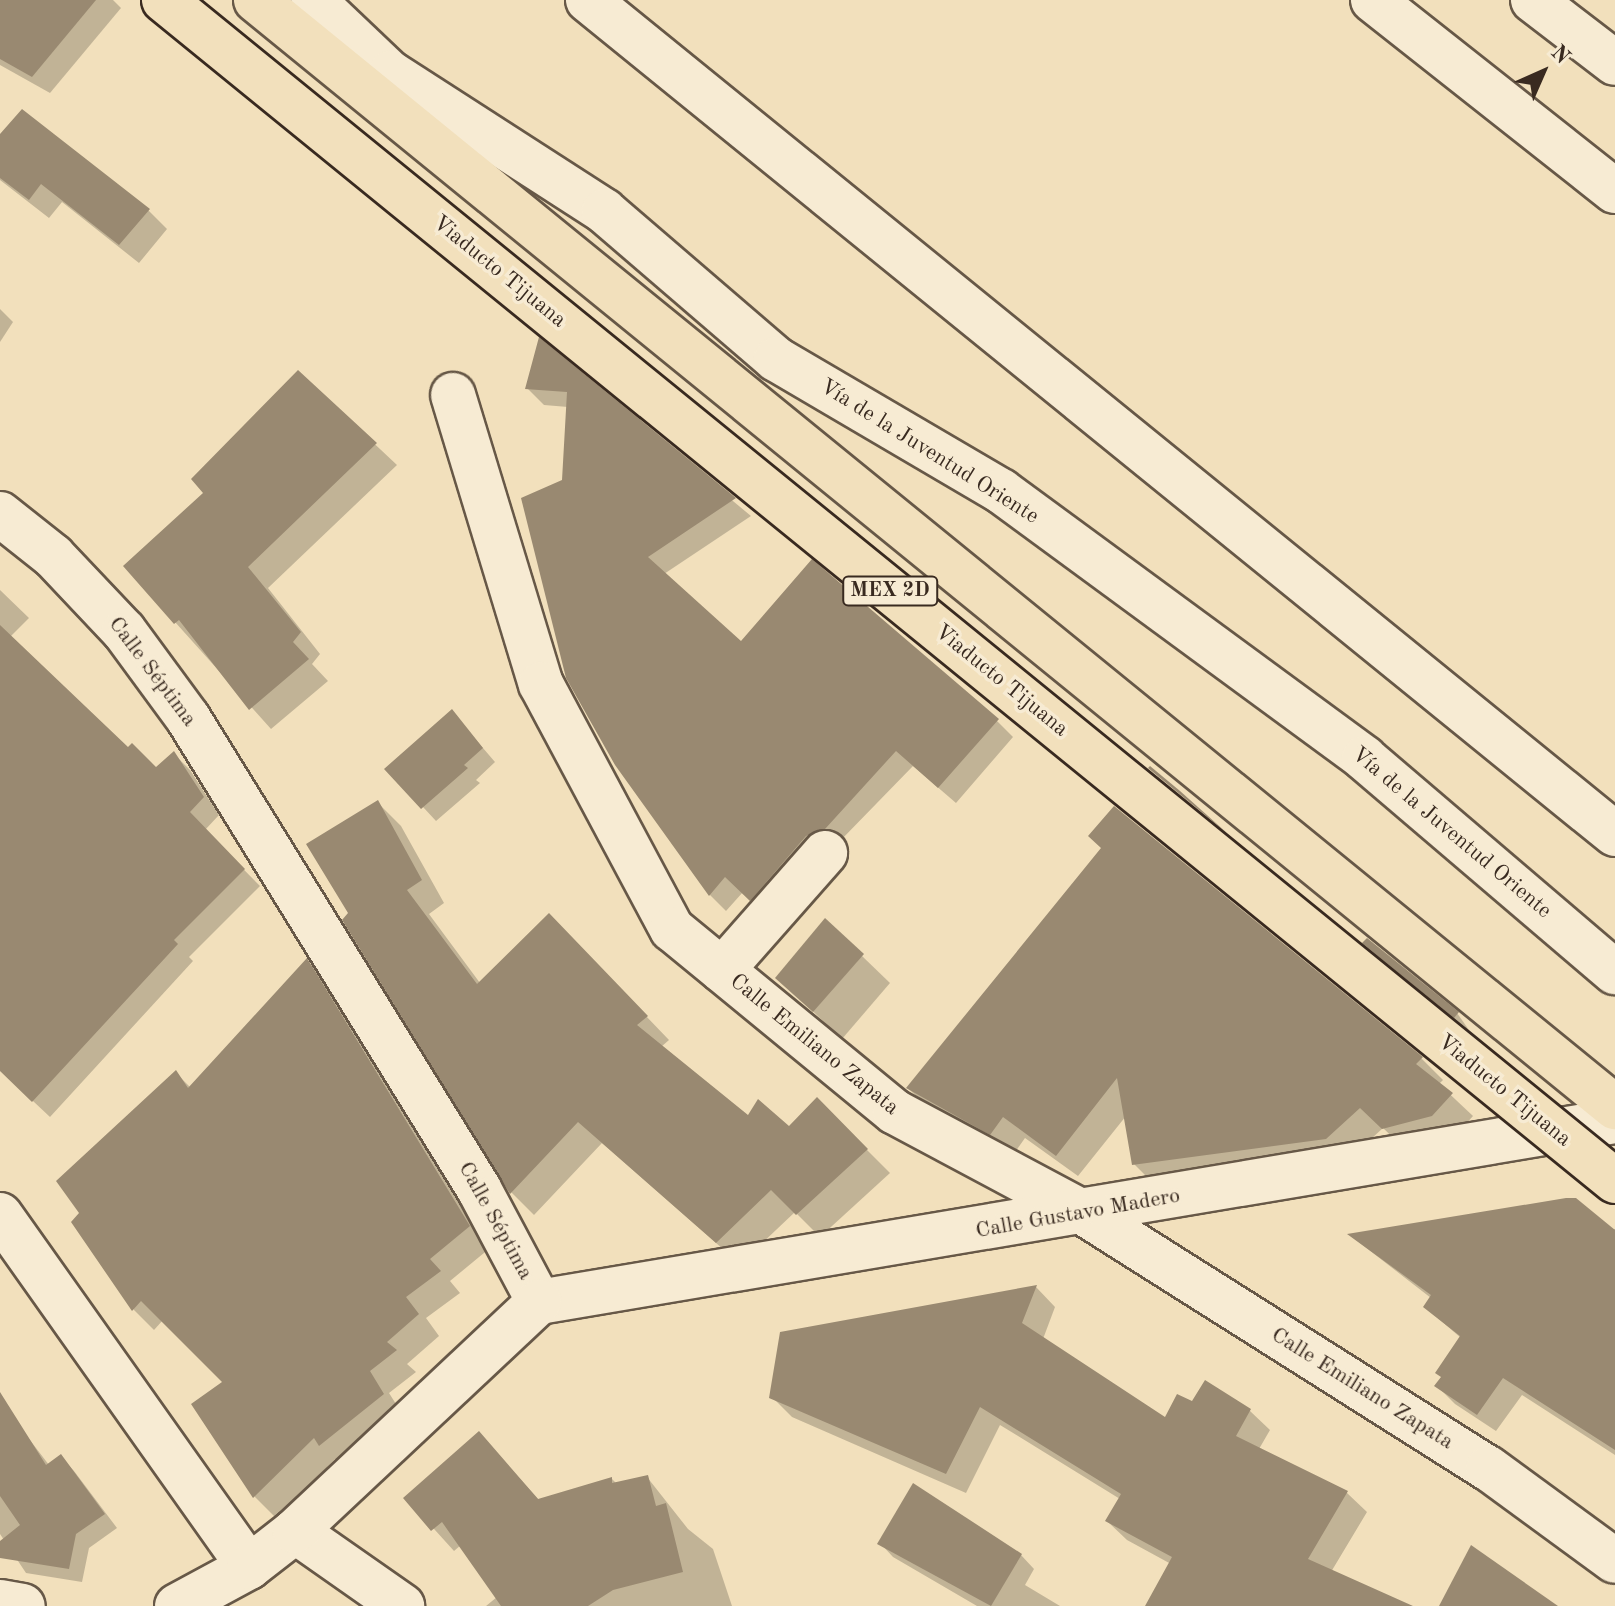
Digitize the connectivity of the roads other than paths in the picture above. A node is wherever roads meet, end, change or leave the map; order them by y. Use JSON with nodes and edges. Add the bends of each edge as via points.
{"nodes":[{"id":1,"x":164,"y":0,"type":"edge"},
{"id":2,"x":256,"y":0,"type":"edge"},
{"id":3,"x":313,"y":0,"type":"edge"},
{"id":4,"x":588,"y":0,"type":"edge"},
{"id":5,"x":1373,"y":0,"type":"edge"},
{"id":6,"x":1533,"y":0,"type":"edge"},
{"id":7,"x":1615,"y":63,"type":"edge"},
{"id":8,"x":1615,"y":191,"type":"edge"},
{"id":9,"x":453,"y":395,"type":"dead end"},
{"id":10,"x":0,"y":514,"type":"edge"},
{"id":11,"x":1615,"y":834,"type":"edge"},
{"id":12,"x":825,"y":853,"type":"dead end"},
{"id":13,"x":722,"y":970,"type":"junction"},
{"id":14,"x":1615,"y":972,"type":"edge"},
{"id":15,"x":1615,"y":1107,"type":"edge"},
{"id":16,"x":1615,"y":1121,"type":"edge"},
{"id":17,"x":1615,"y":1181,"type":"edge"},
{"id":18,"x":1084,"y":1213,"type":"junction"},
{"id":19,"x":0,"y":1215,"type":"edge"},
{"id":20,"x":539,"y":1302,"type":"junction"},
{"id":21,"x":295,"y":1531,"type":"junction"},
{"id":22,"x":1615,"y":1561,"type":"edge"},
{"id":23,"x":249,"y":1567,"type":"junction"},
{"id":24,"x":0,"y":1602,"type":"edge"},
{"id":25,"x":23,"y":1606,"type":"edge"},
{"id":26,"x":177,"y":1606,"type":"edge"},
{"id":27,"x":402,"y":1606,"type":"edge"}],
"edges":[{"from":1,"to":17,"type":"highway","name":"Viaducto Tijuana","number":"MEX 2D","bridge":true},
{"from":2,"to":15,"type":"highway","number":"MEX 2D"},
{"from":3,"to":14,"type":"street","name":"Vía de la Juventud Oriente","via":[[390,73],[604,211],[776,359],[1001,491],[1364,758]]},
{"from":4,"to":11,"type":"street"},
{"from":5,"to":8,"type":"street"},
{"from":6,"to":7,"type":"street"},
{"from":9,"to":13,"type":"street","name":"Calle Emiliano Zapata","via":[[541,684],[672,929]]},
{"from":10,"to":20,"type":"street","name":"Calle Séptima","via":[[53,556],[124,631],[188,718],[479,1189]]},
{"from":12,"to":13,"type":"street"},
{"from":13,"to":18,"type":"street","name":"Calle Emiliano Zapata","via":[[895,1112]]},
{"from":16,"to":18,"type":"street","name":"Calle Gustavo Madero"},
{"from":18,"to":20,"type":"street","name":"Calle Gustavo Madero"},
{"from":18,"to":22,"type":"street","name":"Calle Emiliano Zapata","via":[[1488,1468]]},
{"from":19,"to":23,"type":"street"},
{"from":20,"to":21,"type":"street","name":"Calle Séptima"},
{"from":21,"to":23,"type":"street","name":"Calle Séptima"},
{"from":21,"to":27,"type":"street"},
{"from":23,"to":26,"type":"street","name":"Calle Séptima"},
{"from":24,"to":25,"type":"street"}]}
